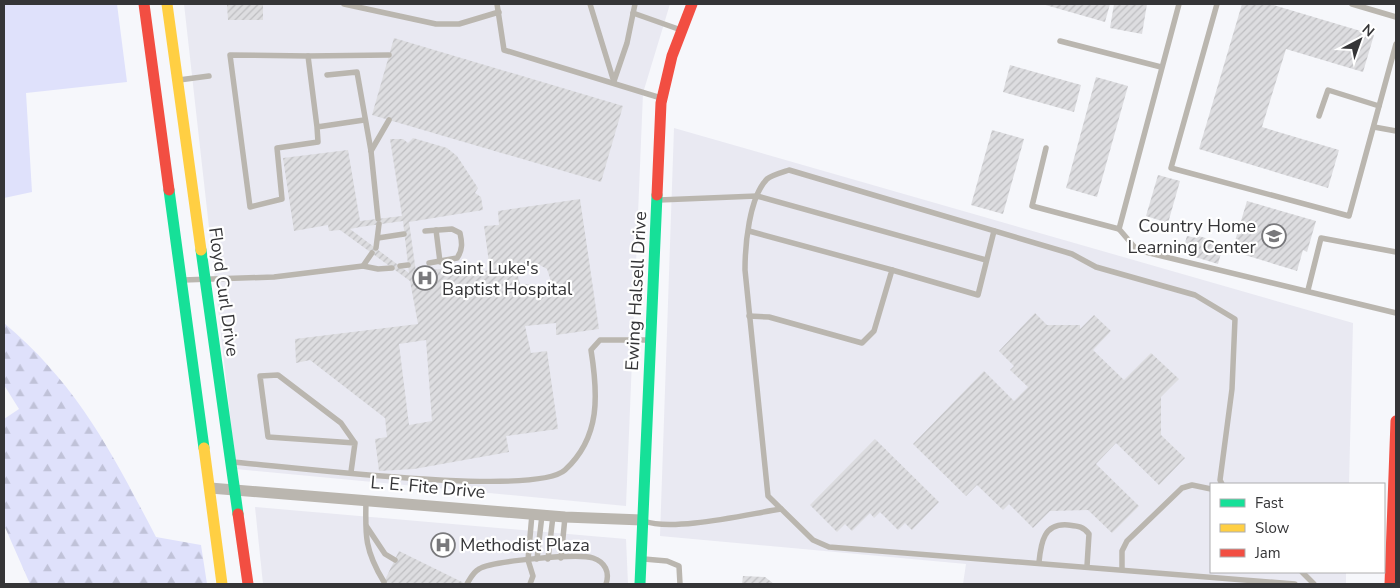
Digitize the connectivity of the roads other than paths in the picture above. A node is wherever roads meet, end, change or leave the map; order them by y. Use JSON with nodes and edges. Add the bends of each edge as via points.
{"nodes":[{"id":1,"x":144,"y":4,"type":"edge"},
{"id":2,"x":167,"y":4,"type":"edge"},
{"id":3,"x":344,"y":4,"type":"edge"},
{"id":4,"x":498,"y":4,"type":"edge"},
{"id":5,"x":590,"y":4,"type":"edge"},
{"id":6,"x":634,"y":4,"type":"edge"},
{"id":7,"x":692,"y":4,"type":"edge"},
{"id":8,"x":1178,"y":4,"type":"edge"},
{"id":9,"x":1217,"y":4,"type":"edge"},
{"id":10,"x":1352,"y":4,"type":"edge"},
{"id":11,"x":499,"y":12,"type":"junction"},
{"id":12,"x":633,"y":13,"type":"junction"},
{"id":13,"x":1396,"y":17,"type":"edge"},
{"id":14,"x":681,"y":30,"type":"junction"},
{"id":15,"x":1060,"y":41,"type":"dead end"},
{"id":16,"x":1396,"y":44,"type":"edge"},
{"id":17,"x":389,"y":55,"type":"dead end"},
{"id":18,"x":308,"y":56,"type":"junction"},
{"id":19,"x":1161,"y":67,"type":"junction"},
{"id":20,"x":327,"y":75,"type":"dead end"},
{"id":21,"x":209,"y":76,"type":"dead end"},
{"id":22,"x":177,"y":80,"type":"junction"},
{"id":23,"x":614,"y":82,"type":"junction"},
{"id":24,"x":662,"y":98,"type":"junction"},
{"id":25,"x":1379,"y":106,"type":"junction"},
{"id":26,"x":1319,"y":116,"type":"dead end"},
{"id":27,"x":364,"y":120,"type":"junction"},
{"id":28,"x":389,"y":120,"type":"dead end"},
{"id":29,"x":1374,"y":127,"type":"junction"},
{"id":30,"x":317,"y":128,"type":"junction"},
{"id":31,"x":1396,"y":131,"type":"edge"},
{"id":32,"x":1046,"y":148,"type":"dead end"},
{"id":33,"x":371,"y":151,"type":"junction"},
{"id":34,"x":757,"y":196,"type":"junction"},
{"id":35,"x":657,"y":200,"type":"junction"},
{"id":36,"x":1119,"y":229,"type":"junction"},
{"id":37,"x":436,"y":230,"type":"junction"},
{"id":38,"x":425,"y":231,"type":"dead end"},
{"id":39,"x":749,"y":231,"type":"junction"},
{"id":40,"x":994,"y":231,"type":"junction"},
{"id":41,"x":404,"y":234,"type":"dead end"},
{"id":42,"x":378,"y":238,"type":"junction"},
{"id":43,"x":1396,"y":252,"type":"edge"},
{"id":44,"x":986,"y":260,"type":"junction"},
{"id":45,"x":440,"y":262,"type":"junction"},
{"id":46,"x":429,"y":263,"type":"dead end"},
{"id":47,"x":408,"y":265,"type":"dead end"},
{"id":48,"x":363,"y":266,"type":"junction"},
{"id":49,"x":400,"y":266,"type":"dead end"},
{"id":50,"x":392,"y":268,"type":"dead end"},
{"id":51,"x":892,"y":270,"type":"junction"},
{"id":52,"x":205,"y":278,"type":"junction"},
{"id":53,"x":181,"y":280,"type":"junction"},
{"id":54,"x":1308,"y":290,"type":"junction"},
{"id":55,"x":1396,"y":313,"type":"edge"},
{"id":56,"x":749,"y":316,"type":"junction"},
{"id":57,"x":651,"y":340,"type":"junction"},
{"id":58,"x":1396,"y":421,"type":"edge"},
{"id":59,"x":355,"y":443,"type":"junction"},
{"id":60,"x":230,"y":461,"type":"junction"},
{"id":61,"x":351,"y":472,"type":"junction"},
{"id":62,"x":1222,"y":483,"type":"edge"},
{"id":63,"x":210,"y":488,"type":"junction"},
{"id":64,"x":234,"y":489,"type":"junction"},
{"id":65,"x":1210,"y":489,"type":"edge"},
{"id":66,"x":366,"y":500,"type":"junction"},
{"id":67,"x":781,"y":509,"type":"junction"},
{"id":68,"x":542,"y":515,"type":"junction"},
{"id":69,"x":566,"y":517,"type":"junction"},
{"id":70,"x":642,"y":520,"type":"junction"},
{"id":71,"x":366,"y":525,"type":"junction"},
{"id":72,"x":561,"y":558,"type":"junction"},
{"id":73,"x":548,"y":559,"type":"junction"},
{"id":74,"x":642,"y":559,"type":"junction"},
{"id":75,"x":395,"y":560,"type":"dead end"},
{"id":76,"x":528,"y":560,"type":"junction"},
{"id":77,"x":537,"y":560,"type":"junction"},
{"id":78,"x":1039,"y":562,"type":"junction"},
{"id":79,"x":1087,"y":566,"type":"junction"},
{"id":80,"x":1122,"y":569,"type":"junction"},
{"id":81,"x":1303,"y":573,"type":"edge"},
{"id":82,"x":384,"y":582,"type":"dead end"},
{"id":83,"x":222,"y":584,"type":"edge"},
{"id":84,"x":248,"y":584,"type":"edge"},
{"id":85,"x":467,"y":584,"type":"edge"},
{"id":86,"x":530,"y":584,"type":"edge"},
{"id":87,"x":606,"y":584,"type":"edge"},
{"id":88,"x":640,"y":584,"type":"edge"},
{"id":89,"x":680,"y":584,"type":"edge"},
{"id":90,"x":1295,"y":584,"type":"edge"},
{"id":91,"x":1314,"y":584,"type":"edge"},
{"id":92,"x":1390,"y":584,"type":"edge"}],
"edges":[{"from":1,"to":53,"type":"street"},
{"from":2,"to":22,"type":"street","name":"Floyd Curl Drive"},
{"from":3,"to":11,"type":"lane","via":[[436,24],[459,24]]},
{"from":4,"to":11,"type":"lane"},
{"from":5,"to":23,"type":"lane"},
{"from":6,"to":12,"type":"lane"},
{"from":7,"to":14,"type":"street","name":"Ewing Halsell Drive"},
{"from":8,"to":19,"type":"lane"},
{"from":9,"to":29,"type":"lane","via":[[1172,168],[1349,216]]},
{"from":10,"to":13,"type":"lane"},
{"from":11,"to":23,"type":"lane","via":[[504,50]]},
{"from":12,"to":14,"type":"lane"},
{"from":12,"to":23,"type":"lane"},
{"from":14,"to":24,"type":"street","name":"Ewing Halsell Drive"},
{"from":15,"to":19,"type":"lane"},
{"from":16,"to":25,"type":"lane"},
{"from":17,"to":18,"type":"lane"},
{"from":18,"to":30,"type":"lane"},
{"from":18,"to":30,"type":"lane","via":[[230,55],[250,207],[282,199],[277,148],[318,142]]},
{"from":19,"to":36,"type":"lane"},
{"from":20,"to":27,"type":"lane","via":[[357,72]]},
{"from":21,"to":22,"type":"lane"},
{"from":22,"to":52,"type":"street","name":"Floyd Curl Drive"},
{"from":23,"to":24,"type":"lane"},
{"from":24,"to":35,"type":"street","name":"Ewing Halsell Drive"},
{"from":25,"to":26,"type":"lane","via":[[1328,90]]},
{"from":25,"to":29,"type":"lane"},
{"from":27,"to":30,"type":"lane"},
{"from":27,"to":33,"type":"lane"},
{"from":28,"to":33,"type":"lane"},
{"from":29,"to":31,"type":"lane"},
{"from":32,"to":36,"type":"lane","via":[[1032,206]]},
{"from":33,"to":42,"type":"lane"},
{"from":34,"to":35,"type":"lane"},
{"from":34,"to":39,"type":"lane"},
{"from":34,"to":40,"type":"lane","via":[[768,178],[789,170]]},
{"from":34,"to":44,"type":"lane"},
{"from":35,"to":57,"type":"street","name":"Ewing Halsell Drive"},
{"from":36,"to":54,"type":"lane","via":[[1136,250]]},
{"from":37,"to":38,"type":"lane"},
{"from":37,"to":45,"type":"lane"},
{"from":37,"to":45,"type":"lane","via":[[452,229],[460,233],[462,242],[457,258]]},
{"from":39,"to":51,"type":"lane"},
{"from":39,"to":56,"type":"lane","via":[[745,278]]},
{"from":40,"to":44,"type":"lane"},
{"from":40,"to":62,"type":"lane","via":[[1072,254],[1096,267],[1195,295],[1235,319],[1232,389]]},
{"from":41,"to":42,"type":"lane"},
{"from":42,"to":48,"type":"lane","via":[[374,251]]},
{"from":43,"to":54,"type":"lane","via":[[1321,238]]},
{"from":44,"to":51,"type":"lane","via":[[978,295]]},
{"from":45,"to":46,"type":"lane"},
{"from":47,"to":49,"type":"lane"},
{"from":48,"to":50,"type":"lane"},
{"from":48,"to":52,"type":"lane","via":[[274,276]]},
{"from":51,"to":56,"type":"lane","via":[[874,331],[862,343],[769,317]]},
{"from":52,"to":53,"type":"lane"},
{"from":52,"to":60,"type":"street","name":"Floyd Curl Drive"},
{"from":53,"to":63,"type":"street"},
{"from":54,"to":55,"type":"lane"},
{"from":56,"to":67,"type":"lane","via":[[768,496]]},
{"from":57,"to":61,"type":"lane","via":[[600,340],[591,350],[597,386],[594,422],[582,447],[564,471],[545,478],[510,482],[455,482]]},
{"from":57,"to":70,"type":"street","name":"Ewing Halsell Drive"},
{"from":58,"to":92,"type":"street"},
{"from":59,"to":59,"type":"lane","via":[[341,423],[278,375],[260,376],[268,437]]},
{"from":59,"to":61,"type":"lane"},
{"from":60,"to":61,"type":"lane"},
{"from":60,"to":64,"type":"street","name":"Floyd Curl Drive"},
{"from":63,"to":64,"type":"street","name":"L. E. Fite Drive"},
{"from":63,"to":83,"type":"street"},
{"from":64,"to":66,"type":"street","name":"L. E. Fite Drive"},
{"from":64,"to":84,"type":"street","name":"Floyd Curl Drive"},
{"from":65,"to":80,"type":"lane","via":[[1192,485],[1182,488],[1127,541],[1122,551]]},
{"from":66,"to":68,"type":"street","name":"L. E. Fite Drive"},
{"from":66,"to":71,"type":"lane"},
{"from":67,"to":70,"type":"lane","via":[[655,525]]},
{"from":67,"to":78,"type":"lane","via":[[813,540],[829,547]]},
{"from":68,"to":69,"type":"street","name":"L. E. Fite Drive"},
{"from":68,"to":73,"type":"lane"},
{"from":68,"to":76,"type":"lane"},
{"from":68,"to":77,"type":"lane"},
{"from":69,"to":70,"type":"street","name":"L. E. Fite Drive"},
{"from":69,"to":72,"type":"lane"},
{"from":70,"to":74,"type":"street","name":"Ewing Halsell Drive"},
{"from":71,"to":75,"type":"lane","via":[[385,554]]},
{"from":71,"to":82,"type":"lane","via":[[366,541]]},
{"from":72,"to":73,"type":"lane"},
{"from":72,"to":87,"type":"lane","via":[[579,556],[600,561],[606,568]]},
{"from":73,"to":77,"type":"lane"},
{"from":74,"to":88,"type":"street","name":"Ewing Halsell Drive"},
{"from":74,"to":89,"type":"lane","via":[[667,561],[678,566]]},
{"from":76,"to":77,"type":"lane"},
{"from":76,"to":85,"type":"lane","via":[[493,563],[478,569]]},
{"from":76,"to":86,"type":"lane","via":[[533,576]]},
{"from":78,"to":79,"type":"lane"},
{"from":78,"to":79,"type":"lane","via":[[1046,532],[1058,524],[1080,526],[1089,534]]},
{"from":79,"to":80,"type":"lane"},
{"from":80,"to":90,"type":"lane"},
{"from":81,"to":91,"type":"lane"}]}
